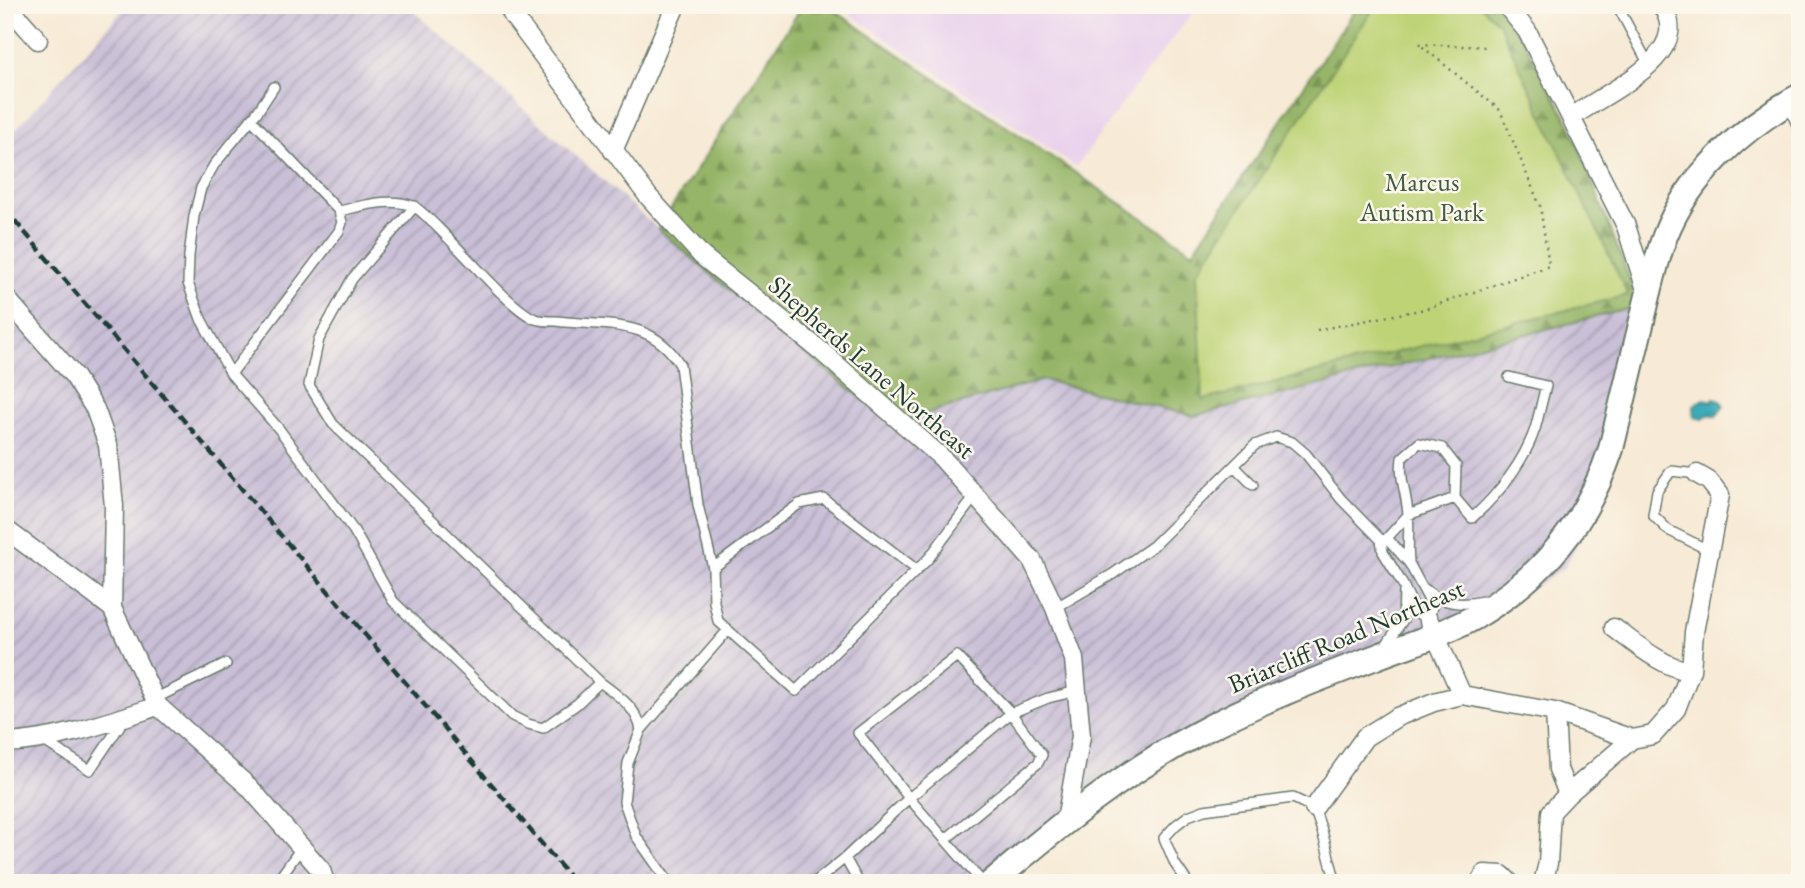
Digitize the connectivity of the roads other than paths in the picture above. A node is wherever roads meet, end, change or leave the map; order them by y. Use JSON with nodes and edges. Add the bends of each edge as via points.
{"nodes":[{"id":1,"x":7,"y":5,"type":"edge"},
{"id":2,"x":508,"y":5,"type":"edge"},
{"id":3,"x":676,"y":5,"type":"edge"},
{"id":4,"x":1506,"y":5,"type":"edge"},
{"id":5,"x":1616,"y":5,"type":"edge"},
{"id":6,"x":1661,"y":5,"type":"edge"},
{"id":7,"x":38,"y":40,"type":"dead end"},
{"id":8,"x":1650,"y":66,"type":"junction"},
{"id":9,"x":274,"y":87,"type":"dead end"},
{"id":10,"x":1794,"y":100,"type":"edge"},
{"id":11,"x":1572,"y":117,"type":"junction"},
{"id":12,"x":251,"y":120,"type":"junction"},
{"id":13,"x":1800,"y":132,"type":"edge"},
{"id":14,"x":613,"y":151,"type":"junction"},
{"id":15,"x":415,"y":206,"type":"junction"},
{"id":16,"x":339,"y":211,"type":"junction"},
{"id":17,"x":5,"y":297,"type":"edge"},
{"id":18,"x":1648,"y":298,"type":"junction"},
{"id":19,"x":231,"y":373,"type":"junction"},
{"id":20,"x":1509,"y":377,"type":"dead end"},
{"id":21,"x":1234,"y":466,"type":"junction"},
{"id":22,"x":1697,"y":474,"type":"joint"},
{"id":23,"x":1253,"y":485,"type":"dead end"},
{"id":24,"x":976,"y":495,"type":"junction"},
{"id":25,"x":1455,"y":498,"type":"junction"},
{"id":26,"x":1408,"y":515,"type":"junction"},
{"id":27,"x":5,"y":529,"type":"edge"},
{"id":28,"x":1384,"y":539,"type":"junction"},
{"id":29,"x":1708,"y":551,"type":"junction"},
{"id":30,"x":1409,"y":563,"type":"junction"},
{"id":31,"x":713,"y":568,"type":"junction"},
{"id":32,"x":917,"y":570,"type":"junction"},
{"id":33,"x":1421,"y":585,"type":"junction"},
{"id":34,"x":1404,"y":586,"type":"junction"},
{"id":35,"x":1502,"y":598,"type":"junction"},
{"id":36,"x":112,"y":607,"type":"junction"},
{"id":37,"x":1055,"y":608,"type":"junction"},
{"id":38,"x":1432,"y":628,"type":"junction"},
{"id":39,"x":1614,"y":628,"type":"dead end"},
{"id":40,"x":728,"y":630,"type":"junction"},
{"id":41,"x":1379,"y":656,"type":"junction"},
{"id":42,"x":226,"y":664,"type":"dead end"},
{"id":43,"x":1692,"y":670,"type":"junction"},
{"id":44,"x":600,"y":682,"type":"junction"},
{"id":45,"x":1077,"y":691,"type":"junction"},
{"id":46,"x":1462,"y":695,"type":"junction"},
{"id":47,"x":156,"y":702,"type":"junction"},
{"id":48,"x":1555,"y":712,"type":"junction"},
{"id":49,"x":1011,"y":713,"type":"junction"},
{"id":50,"x":125,"y":716,"type":"junction"},
{"id":51,"x":641,"y":730,"type":"junction"},
{"id":52,"x":40,"y":739,"type":"junction"},
{"id":53,"x":1632,"y":739,"type":"junction"},
{"id":54,"x":5,"y":743,"type":"edge"},
{"id":55,"x":1568,"y":794,"type":"junction"},
{"id":56,"x":909,"y":798,"type":"junction"},
{"id":57,"x":1314,"y":808,"type":"junction"},
{"id":58,"x":1066,"y":820,"type":"junction"},
{"id":59,"x":946,"y":839,"type":"junction"},
{"id":60,"x":301,"y":848,"type":"junction"},
{"id":61,"x":845,"y":858,"type":"junction"},
{"id":62,"x":276,"y":883,"type":"edge"},
{"id":63,"x":325,"y":883,"type":"edge"},
{"id":64,"x":669,"y":883,"type":"edge"},
{"id":65,"x":814,"y":883,"type":"edge"},
{"id":66,"x":859,"y":883,"type":"edge"},
{"id":67,"x":983,"y":883,"type":"edge"},
{"id":68,"x":991,"y":883,"type":"edge"},
{"id":69,"x":1188,"y":883,"type":"edge"},
{"id":70,"x":1336,"y":883,"type":"edge"},
{"id":71,"x":1479,"y":883,"type":"edge"},
{"id":72,"x":1510,"y":883,"type":"edge"},
{"id":73,"x":1544,"y":883,"type":"edge"}],
"edges":[{"from":1,"to":7,"type":"street"},
{"from":2,"to":14,"type":"street","name":"Shepherds Lane Northeast"},
{"from":3,"to":14,"type":"street"},
{"from":4,"to":11,"type":"street","via":[[1527,31]]},
{"from":5,"to":8,"type":"lane"},
{"from":6,"to":8,"type":"street","via":[[1670,33]]},
{"from":8,"to":11,"type":"street"},
{"from":9,"to":12,"type":"lane"},
{"from":10,"to":13,"type":"lane"},
{"from":10,"to":18,"type":"main road","name":"Briarcliff Road Northeast","via":[[1704,171],[1665,236]]},
{"from":11,"to":18,"type":"street","via":[[1626,226]]},
{"from":12,"to":16,"type":"lane"},
{"from":12,"to":19,"type":"lane","via":[[201,188],[189,256],[188,284]]},
{"from":14,"to":24,"type":"street","name":"Shepherds Lane Northeast","via":[[702,256],[821,351],[942,458]]},
{"from":15,"to":16,"type":"lane","via":[[383,202]]},
{"from":15,"to":31,"type":"lane","via":[[500,293],[534,318],[645,331],[671,350],[680,365],[698,505]]},
{"from":15,"to":44,"type":"lane","via":[[352,279],[319,339],[309,385],[333,424]]},
{"from":16,"to":19,"type":"lane","via":[[339,231]]},
{"from":17,"to":36,"type":"street","via":[[74,376],[95,409],[108,445],[114,506]]},
{"from":18,"to":35,"type":"main road","name":"Briarcliff Road Northeast","via":[[1600,482],[1581,519],[1553,554]]},
{"from":19,"to":44,"type":"lane","via":[[354,531],[393,601],[512,716],[543,727]]},
{"from":20,"to":25,"type":"lane","via":[[1546,386],[1534,431],[1516,466],[1491,501],[1472,518]]},
{"from":21,"to":23,"type":"lane"},
{"from":21,"to":28,"type":"lane","via":[[1255,445],[1276,437],[1292,442],[1365,526]]},
{"from":21,"to":37,"type":"lane","via":[[1153,546]]},
{"from":22,"to":29,"type":"street","via":[[1720,495]]},
{"from":22,"to":29,"type":"lane","via":[[1671,471],[1657,491],[1653,515],[1668,530]]},
{"from":24,"to":32,"type":"lane"},
{"from":24,"to":37,"type":"street","name":"Shepherds Lane Northeast","via":[[1032,560]]},
{"from":25,"to":26,"type":"lane"},
{"from":25,"to":26,"type":"lane","via":[[1456,466],[1442,448],[1419,443],[1402,458],[1400,474]]},
{"from":26,"to":28,"type":"lane"},
{"from":26,"to":30,"type":"lane"},
{"from":27,"to":36,"type":"street"},
{"from":28,"to":30,"type":"lane"},
{"from":28,"to":34,"type":"lane","via":[[1382,552]]},
{"from":29,"to":43,"type":"street"},
{"from":30,"to":33,"type":"lane"},
{"from":31,"to":32,"type":"lane","via":[[799,504],[824,499]]},
{"from":31,"to":40,"type":"lane","via":[[718,621]]},
{"from":32,"to":40,"type":"lane","via":[[796,691]]},
{"from":33,"to":35,"type":"lane","via":[[1441,601],[1458,604]]},
{"from":33,"to":38,"type":"lane","via":[[1432,606]]},
{"from":34,"to":38,"type":"lane","via":[[1416,612]]},
{"from":34,"to":41,"type":"lane","via":[[1403,620]]},
{"from":35,"to":38,"type":"main road","name":"Briarcliff Road Northeast","via":[[1474,618]]},
{"from":36,"to":47,"type":"street"},
{"from":37,"to":45,"type":"street","name":"Shepherds Lane Northeast","via":[[1074,659]]},
{"from":38,"to":41,"type":"main road","name":"Briarcliff Road Northeast"},
{"from":38,"to":46,"type":"street"},
{"from":39,"to":43,"type":"street","via":[[1654,656],[1683,671]]},
{"from":40,"to":51,"type":"lane"},
{"from":41,"to":58,"type":"main road","name":"Briarcliff Road Northeast","via":[[1262,701],[1197,733],[1150,760]]},
{"from":42,"to":47,"type":"lane"},
{"from":43,"to":53,"type":"street","via":[[1676,709],[1653,735]]},
{"from":44,"to":51,"type":"lane","via":[[628,704]]},
{"from":45,"to":49,"type":"lane"},
{"from":45,"to":58,"type":"street","name":"Shepherds Lane Northeast","via":[[1080,736]]},
{"from":46,"to":48,"type":"street"},
{"from":46,"to":57,"type":"street","via":[[1396,717],[1365,737]]},
{"from":47,"to":50,"type":"street"},
{"from":47,"to":60,"type":"street","via":[[249,788]]},
{"from":48,"to":53,"type":"street"},
{"from":48,"to":55,"type":"street","via":[[1558,769]]},
{"from":49,"to":56,"type":"lane"},
{"from":49,"to":56,"type":"lane","via":[[957,656],[858,733]]},
{"from":49,"to":59,"type":"lane","via":[[1042,755],[1038,763]]},
{"from":50,"to":52,"type":"street"},
{"from":50,"to":52,"type":"lane","via":[[90,770]]},
{"from":51,"to":64,"type":"lane","via":[[628,763],[624,802],[636,836]]},
{"from":52,"to":54,"type":"street"},
{"from":53,"to":55,"type":"street"},
{"from":55,"to":73,"type":"street","via":[[1551,812]]},
{"from":56,"to":59,"type":"lane"},
{"from":56,"to":61,"type":"lane"},
{"from":57,"to":69,"type":"lane","via":[[1293,797],[1188,816],[1164,838]]},
{"from":57,"to":70,"type":"lane"},
{"from":58,"to":68,"type":"main road","name":"Briarcliff Road Northeast"},
{"from":59,"to":67,"type":"lane"},
{"from":60,"to":62,"type":"lane"},
{"from":60,"to":63,"type":"street","via":[[321,870]]},
{"from":61,"to":65,"type":"lane"},
{"from":61,"to":66,"type":"lane"},
{"from":71,"to":72,"type":"street","via":[[1485,874],[1502,875]]}]}
